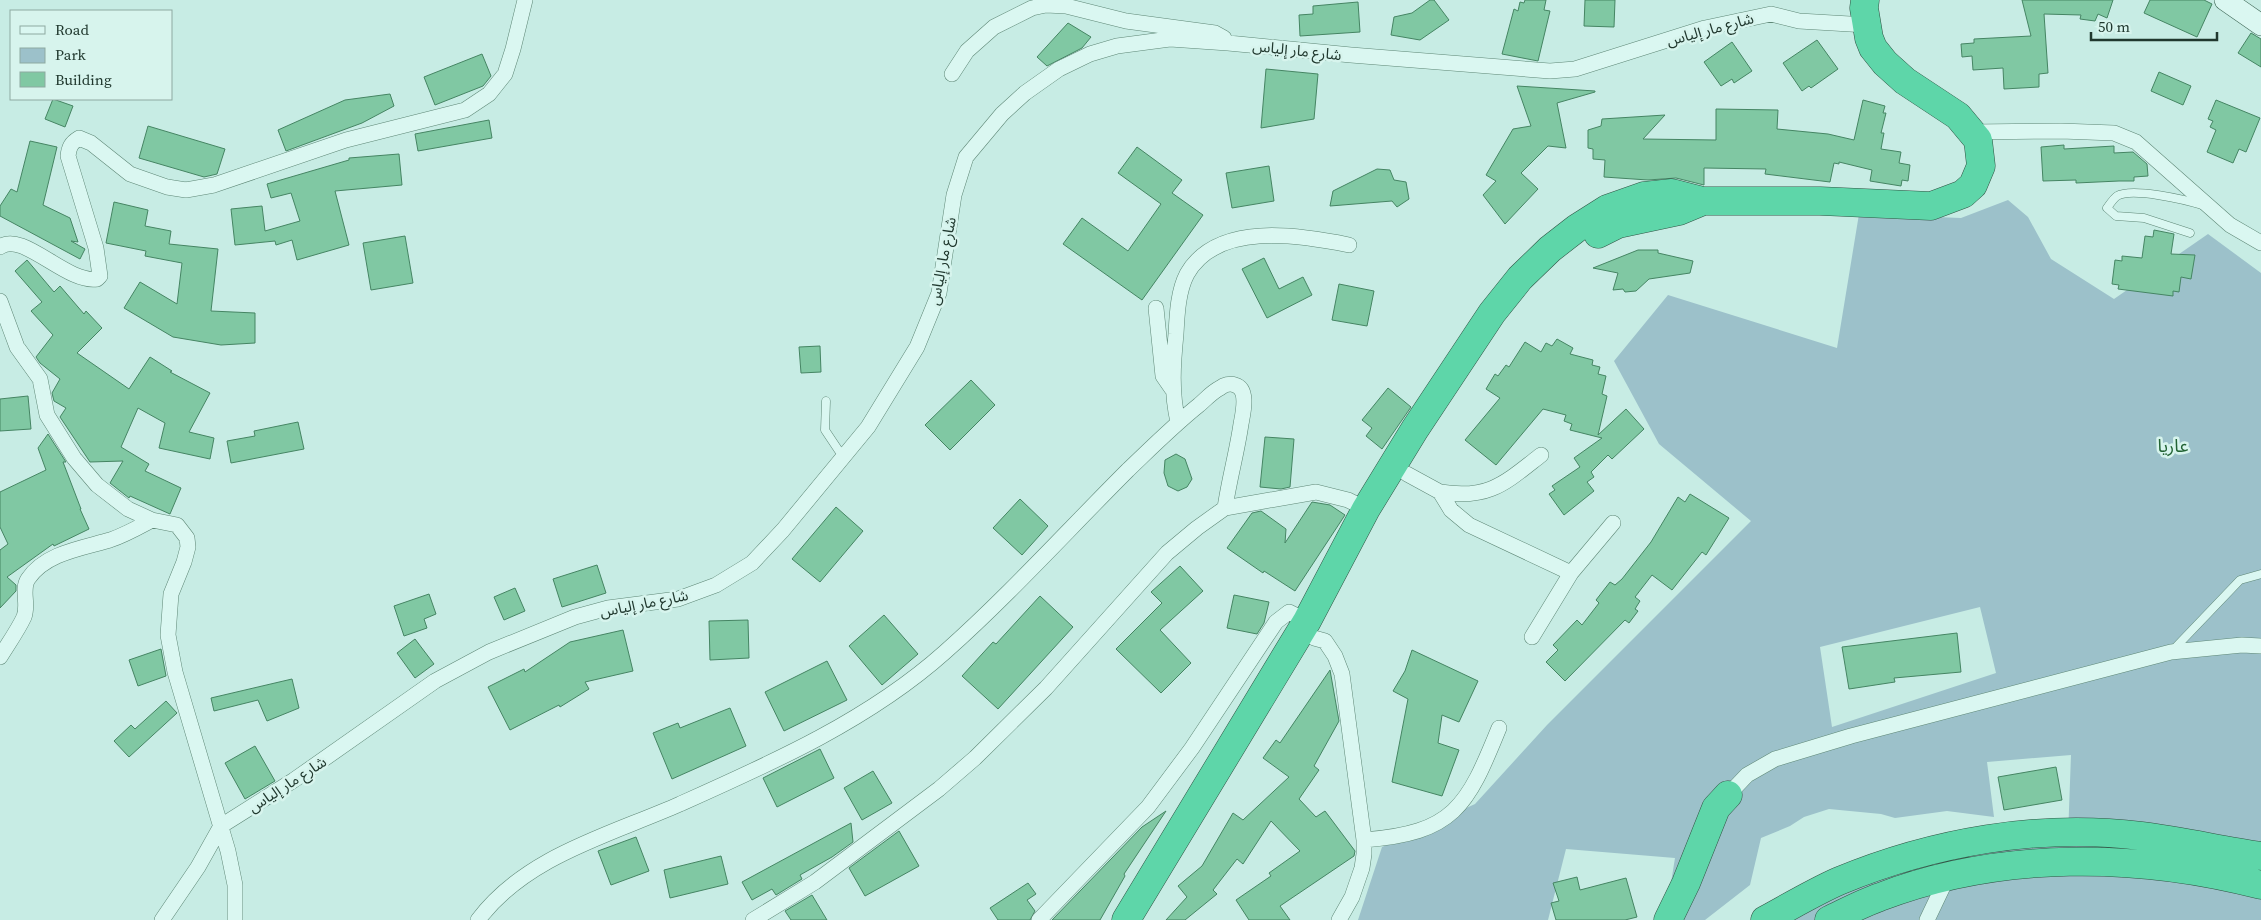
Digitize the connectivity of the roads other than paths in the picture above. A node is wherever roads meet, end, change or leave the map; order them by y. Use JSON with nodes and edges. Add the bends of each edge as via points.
{"nodes":[{"id":1,"x":525,"y":0,"type":"edge"},
{"id":2,"x":2225,"y":0,"type":"edge"},
{"id":3,"x":1866,"y":13,"type":"edge"},
{"id":4,"x":2261,"y":25,"type":"edge"},
{"id":5,"x":1228,"y":42,"type":"junction"},
{"id":6,"x":952,"y":74,"type":"dead end"},
{"id":7,"x":1973,"y":132,"type":"junction"},
{"id":8,"x":1703,"y":201,"type":"junction"},
{"id":9,"x":2209,"y":207,"type":"junction"},
{"id":10,"x":2190,"y":233,"type":"dead end"},
{"id":11,"x":2261,"y":243,"type":"edge"},
{"id":12,"x":1350,"y":245,"type":"dead end"},
{"id":13,"x":0,"y":248,"type":"edge"},
{"id":14,"x":0,"y":301,"type":"edge"},
{"id":15,"x":1156,"y":308,"type":"dead end"},
{"id":16,"x":1173,"y":390,"type":"junction"},
{"id":17,"x":826,"y":401,"type":"dead end"},
{"id":18,"x":1178,"y":422,"type":"junction"},
{"id":19,"x":848,"y":452,"type":"junction"},
{"id":20,"x":1541,"y":456,"type":"dead end"},
{"id":21,"x":1407,"y":474,"type":"junction"},
{"id":22,"x":1440,"y":492,"type":"junction"},
{"id":23,"x":1225,"y":508,"type":"junction"},
{"id":24,"x":1366,"y":509,"type":"junction"},
{"id":25,"x":152,"y":520,"type":"junction"},
{"id":26,"x":1613,"y":523,"type":"dead end"},
{"id":27,"x":1571,"y":573,"type":"junction"},
{"id":28,"x":2261,"y":574,"type":"edge"},
{"id":29,"x":1310,"y":629,"type":"junction"},
{"id":30,"x":1532,"y":637,"type":"dead end"},
{"id":31,"x":2261,"y":646,"type":"edge"},
{"id":32,"x":2171,"y":652,"type":"junction"},
{"id":33,"x":0,"y":656,"type":"edge"},
{"id":34,"x":1499,"y":728,"type":"dead end"},
{"id":35,"x":1728,"y":795,"type":"joint"},
{"id":36,"x":222,"y":826,"type":"junction"},
{"id":37,"x":1364,"y":840,"type":"junction"},
{"id":38,"x":2261,"y":856,"type":"edge"},
{"id":39,"x":1947,"y":878,"type":"junction"},
{"id":40,"x":2261,"y":885,"type":"edge"},
{"id":41,"x":490,"y":904,"type":"junction"},
{"id":42,"x":162,"y":920,"type":"edge"},
{"id":43,"x":235,"y":920,"type":"edge"},
{"id":44,"x":478,"y":920,"type":"edge"},
{"id":45,"x":490,"y":920,"type":"edge"},
{"id":46,"x":753,"y":920,"type":"edge"},
{"id":47,"x":1039,"y":920,"type":"edge"},
{"id":48,"x":1126,"y":920,"type":"edge"},
{"id":49,"x":1139,"y":920,"type":"edge"},
{"id":50,"x":1339,"y":920,"type":"edge"},
{"id":51,"x":1679,"y":920,"type":"edge"},
{"id":52,"x":1765,"y":920,"type":"edge"},
{"id":53,"x":1828,"y":920,"type":"edge"},
{"id":54,"x":1928,"y":920,"type":"edge"}],
"edges":[{"from":1,"to":13,"type":"street","via":[[505,74],[489,94],[465,110],[346,140],[214,185],[186,190],[130,174],[91,143],[79,138],[69,147],[68,156],[96,248],[100,276],[85,280],[24,247],[6,243]]},
{"from":2,"to":4,"type":"main road"},
{"from":3,"to":5,"type":"street","name":"شارع مار إلياس","via":[[1798,21],[1771,14],[1705,28],[1575,69],[1550,71]]},
{"from":3,"to":7,"type":"highway","via":[[1873,48],[1885,63],[1904,81],[1951,110]]},
{"from":5,"to":6,"type":"street","via":[[1215,33],[1126,21],[1066,6],[1046,6],[1032,8],[994,27],[967,51]]},
{"from":5,"to":19,"type":"street","name":"شارع مار إلياس","via":[[1170,39],[1117,46],[1090,54],[1059,69],[1024,93],[1002,114],[966,157],[960,173],[939,293],[921,340],[868,427]]},
{"from":7,"to":8,"type":"highway","via":[[1978,140],[1981,166],[1973,185],[1963,194],[1931,206],[1820,201]]},
{"from":7,"to":9,"type":"street","via":[[2114,133],[2136,142]]},
{"from":8,"to":21,"type":"highway","via":[[1679,211],[1618,224],[1580,244],[1548,269],[1521,295],[1500,322]]},
{"from":8,"to":24,"type":"highway","via":[[1672,193],[1644,196],[1607,209],[1550,249],[1520,278],[1487,320]]},
{"from":9,"to":10,"type":"lane","via":[[2174,196],[2127,194],[2118,196],[2107,208],[2116,216],[2144,218]]},
{"from":9,"to":11,"type":"street","via":[[2230,225]]},
{"from":12,"to":16,"type":"street","via":[[1319,238],[1265,236],[1224,243],[1204,255],[1186,276],[1182,290]]},
{"from":14,"to":25,"type":"street","via":[[17,347],[40,379],[47,415],[74,458],[97,485],[128,508]]},
{"from":15,"to":16,"type":"street","via":[[1163,376]]},
{"from":16,"to":18,"type":"street"},
{"from":17,"to":19,"type":"lane","via":[[825,430],[838,451]]},
{"from":18,"to":23,"type":"street","via":[[1221,387],[1233,384],[1242,390],[1243,410]]},
{"from":18,"to":41,"type":"street","via":[[962,636],[907,683],[870,709],[784,755],[680,804],[561,854],[536,868]]},
{"from":19,"to":36,"type":"street","name":"شارع مار إلياس","via":[[766,550],[736,574],[716,585],[678,598],[608,608],[575,617],[489,652],[435,681],[334,753]]},
{"from":20,"to":22,"type":"street","via":[[1491,489],[1471,495]]},
{"from":21,"to":22,"type":"street"},
{"from":21,"to":29,"type":"highway"},
{"from":22,"to":27,"type":"street","via":[[1451,510],[1469,525]]},
{"from":23,"to":24,"type":"street","via":[[1316,492],[1348,500]]},
{"from":23,"to":46,"type":"street","via":[[1167,553],[1046,688],[975,758],[815,882]]},
{"from":24,"to":29,"type":"highway"},
{"from":25,"to":33,"type":"street","via":[[111,539],[66,553],[35,570],[24,588],[24,617]]},
{"from":25,"to":36,"type":"street","via":[[177,525],[187,538],[184,562],[171,594],[168,635],[175,672]]},
{"from":26,"to":27,"type":"street"},
{"from":27,"to":30,"type":"street"},
{"from":28,"to":32,"type":"lane","via":[[2240,580]]},
{"from":29,"to":37,"type":"street","via":[[1335,656],[1342,674]]},
{"from":29,"to":47,"type":"street","via":[[1289,612],[1276,622],[1192,748],[1148,807]]},
{"from":29,"to":48,"type":"highway"},
{"from":29,"to":49,"type":"highway"},
{"from":31,"to":32,"type":"street"},
{"from":32,"to":35,"type":"street","via":[[1775,759],[1747,775]]},
{"from":34,"to":37,"type":"street","via":[[1473,787],[1449,816],[1416,832]]},
{"from":35,"to":51,"type":"highway","via":[[1726,817]]},
{"from":36,"to":42,"type":"street"},
{"from":36,"to":43,"type":"street","via":[[235,884]]},
{"from":37,"to":50,"type":"street","via":[[1362,868],[1352,897]]},
{"from":38,"to":52,"type":"highway","via":[[2140,836],[2088,833],[1993,838],[1880,865],[1837,882]]},
{"from":39,"to":40,"type":"highway","via":[[2059,862],[2114,862]]},
{"from":39,"to":53,"type":"highway","via":[[1881,896]]},
{"from":39,"to":54,"type":"street"},
{"from":41,"to":44,"type":"street"},
{"from":41,"to":45,"type":"street"}]}
